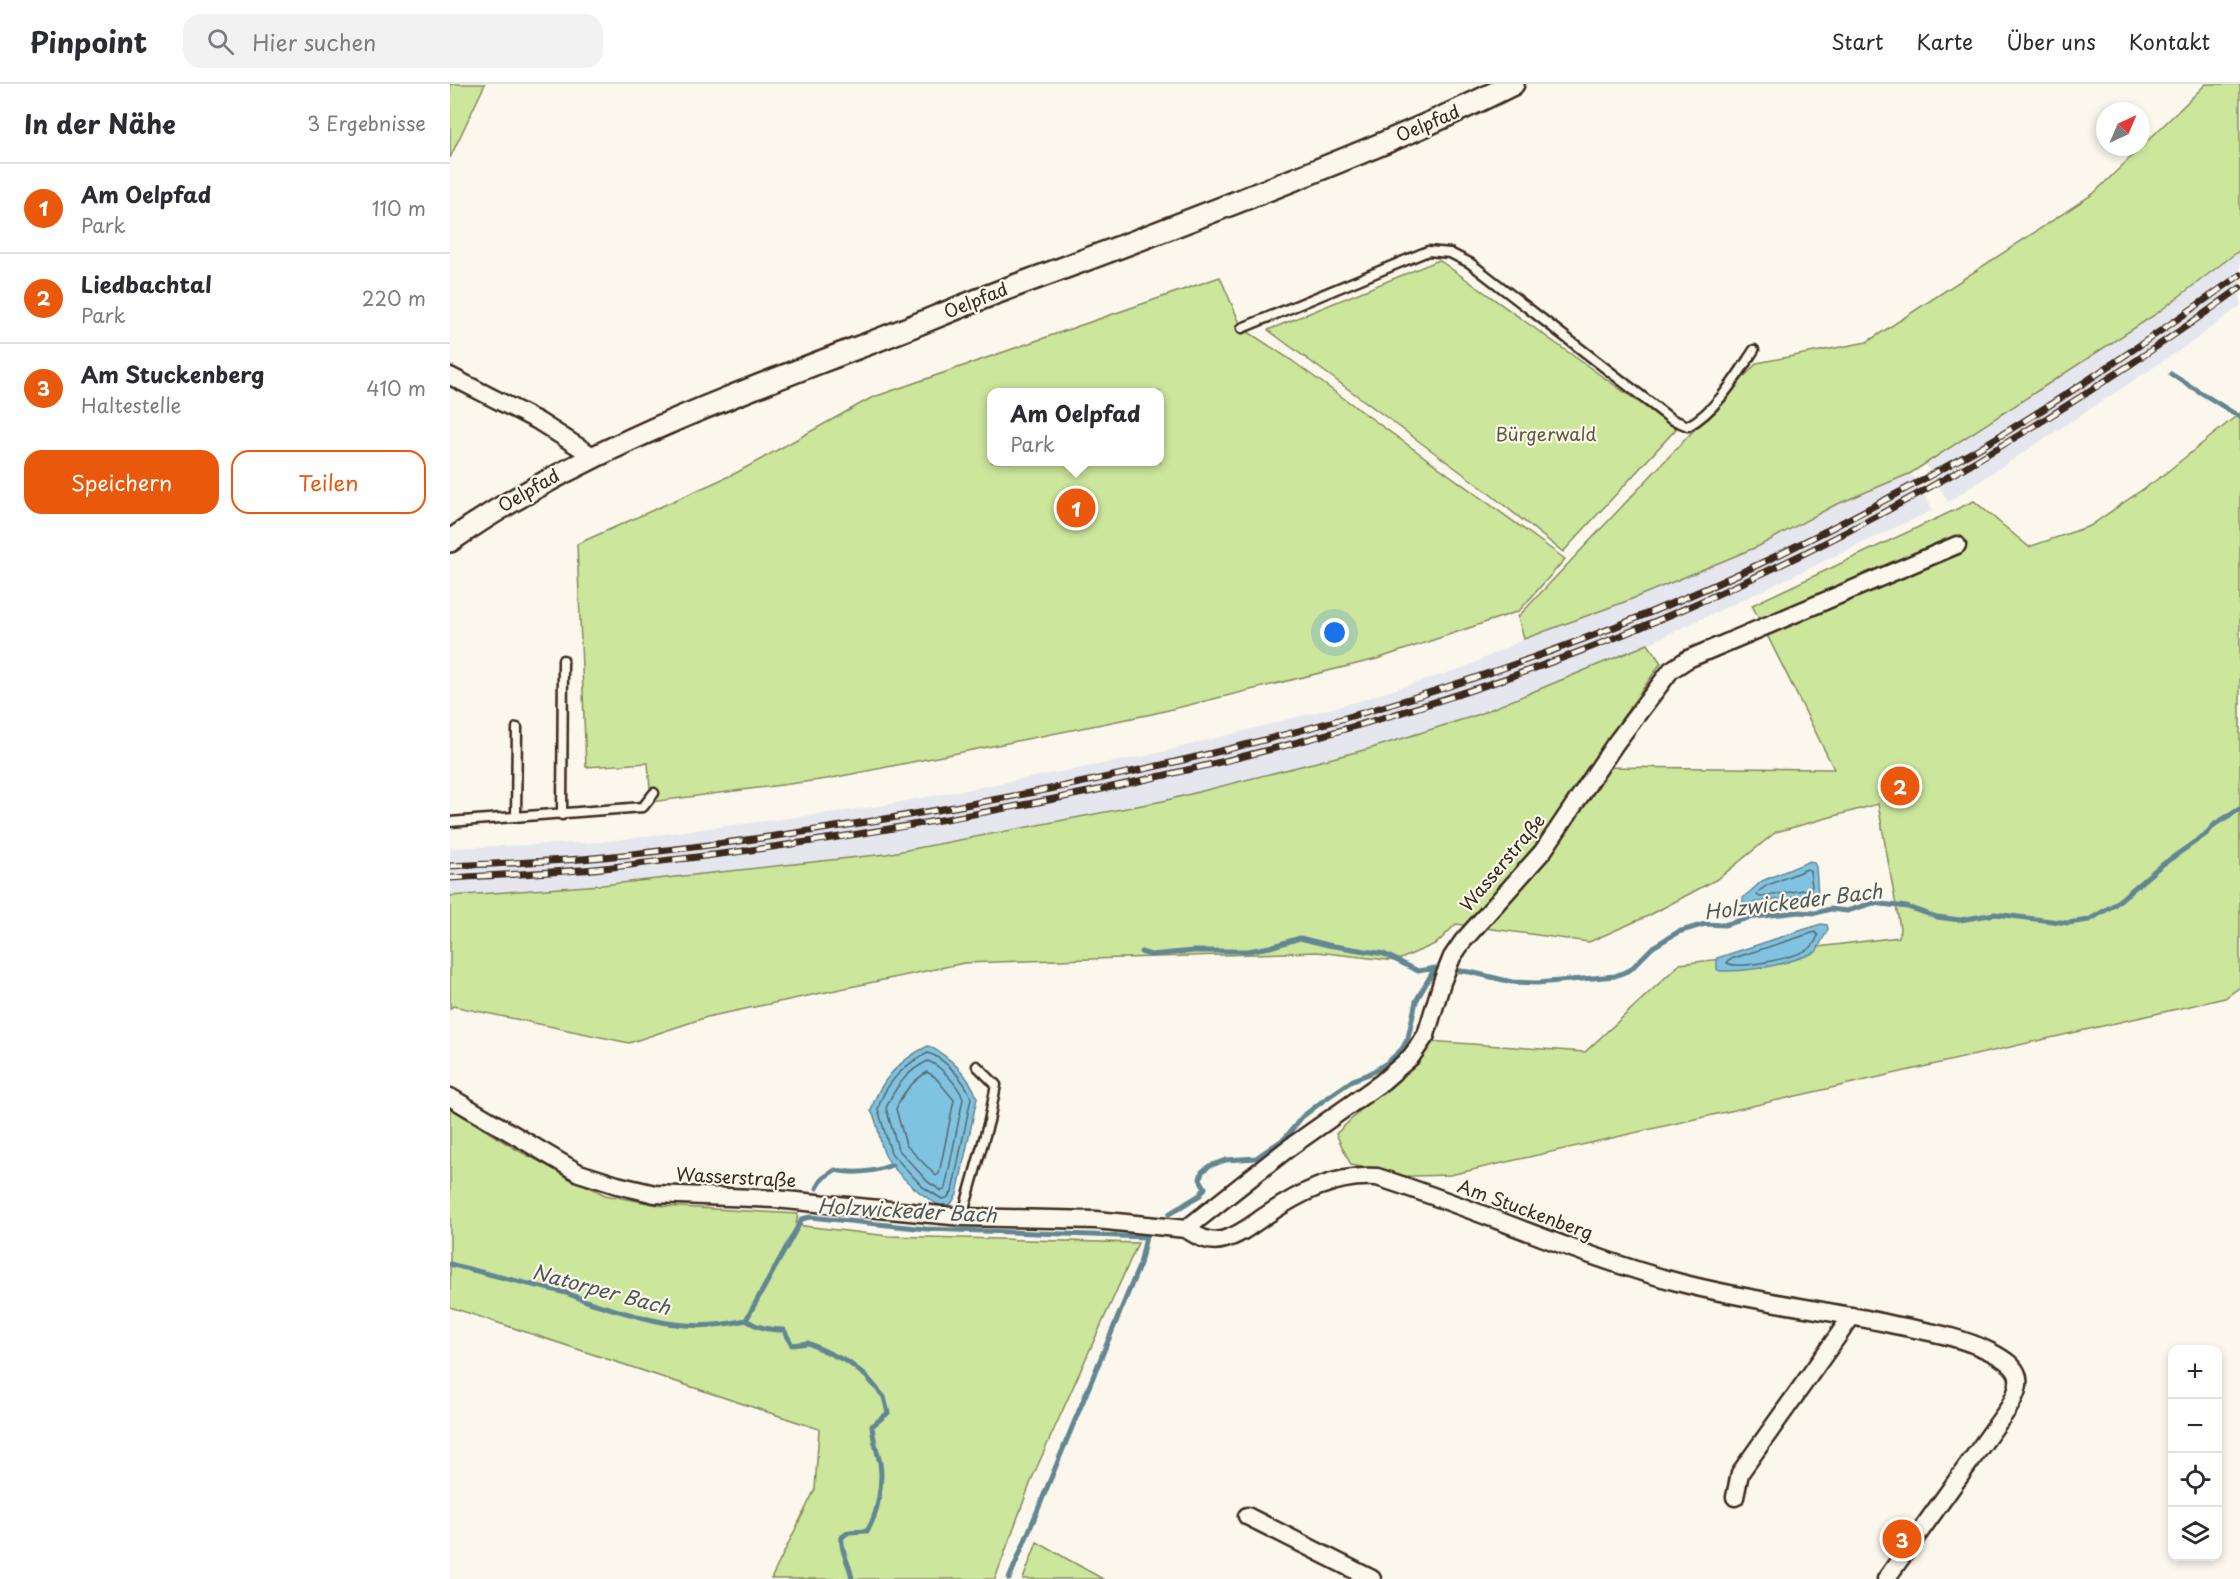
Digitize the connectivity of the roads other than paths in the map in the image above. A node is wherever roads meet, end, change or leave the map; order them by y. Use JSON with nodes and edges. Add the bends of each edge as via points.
{"nodes":[{"id":1,"x":1513,"y":84,"type":"edge"},
{"id":2,"x":1242,"y":328,"type":"dead end"},
{"id":3,"x":1754,"y":350,"type":"dead end"},
{"id":4,"x":450,"y":376,"type":"edge"},
{"id":5,"x":593,"y":456,"type":"junction"},
{"id":6,"x":450,"y":541,"type":"edge"},
{"id":7,"x":1958,"y":544,"type":"dead end"},
{"id":8,"x":563,"y":660,"type":"dead end"},
{"id":9,"x":517,"y":728,"type":"dead end"},
{"id":10,"x":654,"y":793,"type":"dead end"},
{"id":11,"x":562,"y":815,"type":"junction"},
{"id":12,"x":516,"y":817,"type":"junction"},
{"id":13,"x":450,"y":822,"type":"edge"},
{"id":14,"x":976,"y":1066,"type":"dead end"},
{"id":15,"x":450,"y":1097,"type":"edge"},
{"id":16,"x":963,"y":1217,"type":"junction"},
{"id":17,"x":1192,"y":1233,"type":"junction"},
{"id":18,"x":1852,"y":1316,"type":"junction"},
{"id":19,"x":1735,"y":1497,"type":"dead end"},
{"id":20,"x":1247,"y":1516,"type":"dead end"},
{"id":21,"x":1372,"y":1579,"type":"edge"},
{"id":22,"x":1886,"y":1579,"type":"edge"}],
"edges":[{"from":1,"to":5,"type":"street","name":"Oelpfad","via":[[1452,115],[1304,175],[742,392]]},
{"from":2,"to":3,"type":"lane","via":[[1428,251],[1450,253],[1470,263],[1671,419],[1688,426],[1701,419]]},
{"from":4,"to":5,"type":"street"},
{"from":5,"to":6,"type":"street","name":"Oelpfad","via":[[530,489]]},
{"from":7,"to":17,"type":"street","name":"Wasserstraße","via":[[1688,658],[1671,670],[1543,851],[1452,957],[1419,1047],[1403,1065],[1286,1150]]},
{"from":8,"to":11,"type":"lane"},
{"from":9,"to":12,"type":"lane"},
{"from":10,"to":11,"type":"lane","via":[[643,807]]},
{"from":11,"to":12,"type":"lane"},
{"from":12,"to":13,"type":"lane"},
{"from":14,"to":16,"type":"lane","via":[[996,1085]]},
{"from":15,"to":16,"type":"street","name":"Wasserstraße","via":[[579,1173],[655,1194],[775,1199]]},
{"from":16,"to":17,"type":"street","name":"Wasserstraße","via":[[1096,1220]]},
{"from":17,"to":18,"type":"street","name":"Am Stuckenberg","via":[[1213,1240],[1224,1239],[1286,1202],[1339,1179],[1377,1178],[1680,1283]]},
{"from":18,"to":19,"type":"street","via":[[1740,1473]]},
{"from":18,"to":22,"type":"street","name":"Am Stuckenberg","via":[[1972,1344],[2006,1362],[2020,1384],[2008,1409]]},
{"from":20,"to":21,"type":"street"}]}
